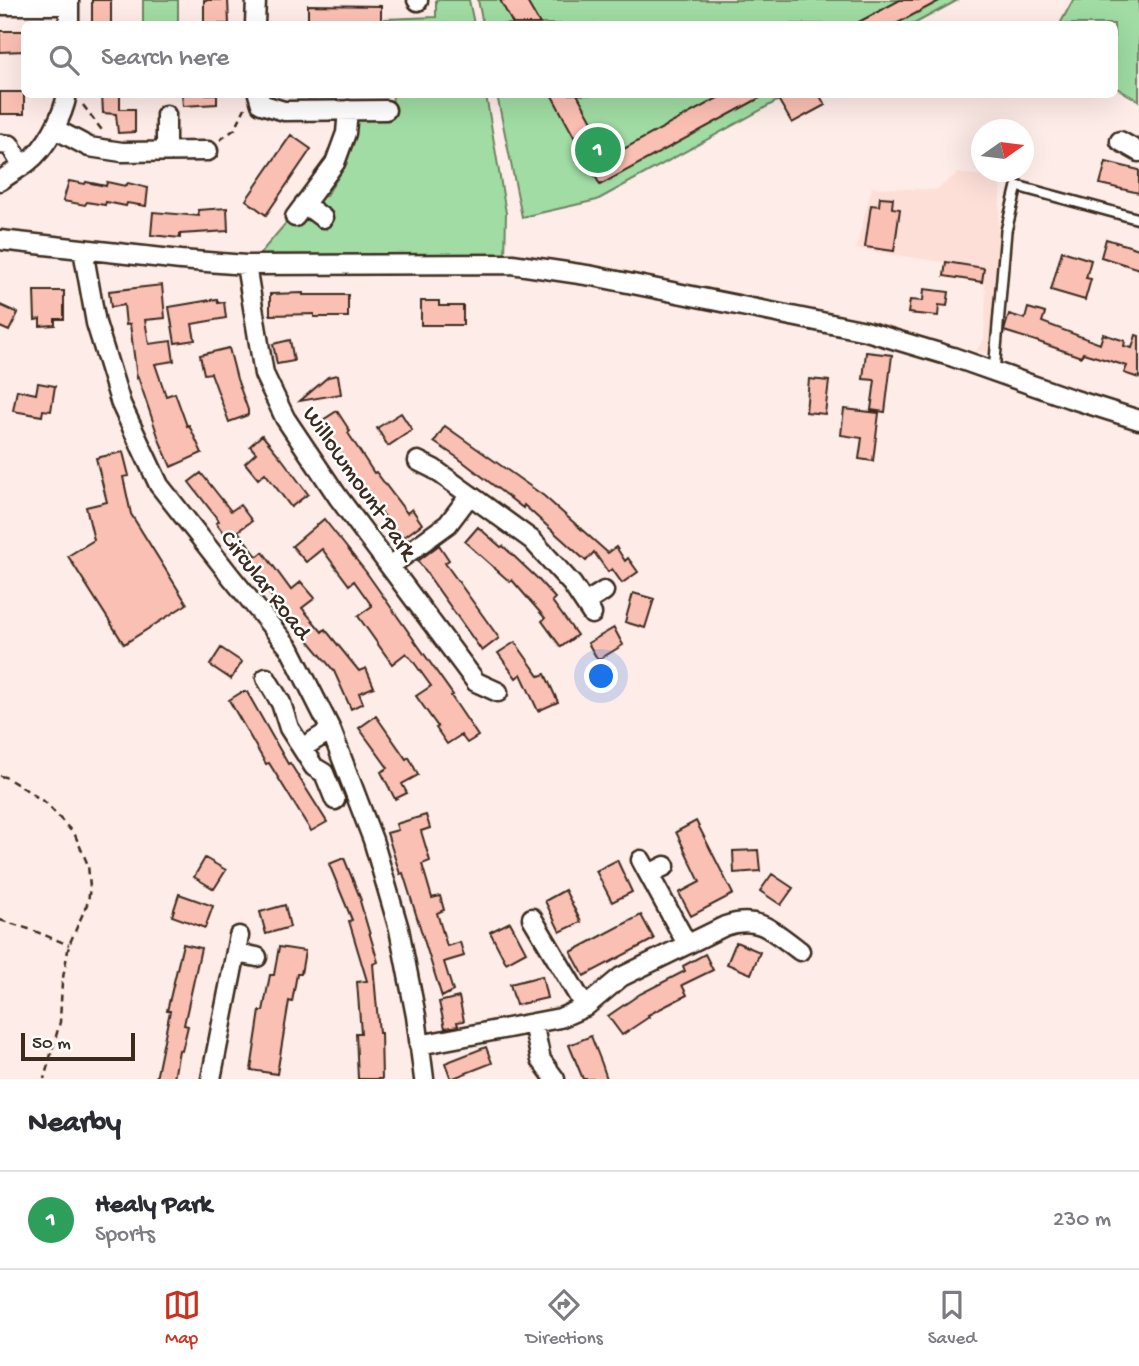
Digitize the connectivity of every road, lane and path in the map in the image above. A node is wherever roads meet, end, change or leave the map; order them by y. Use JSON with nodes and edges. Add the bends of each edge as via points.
{"nodes":[{"id":1,"x":256,"y":0,"type":"edge"},
{"id":2,"x":69,"y":2,"type":"edge"},
{"id":3,"x":0,"y":5,"type":"edge"},
{"id":4,"x":69,"y":21,"type":"edge"},
{"id":5,"x":255,"y":21,"type":"edge"},
{"id":6,"x":69,"y":98,"type":"edge"},
{"id":7,"x":74,"y":98,"type":"edge"},
{"id":8,"x":251,"y":98,"type":"edge"},
{"id":9,"x":254,"y":98,"type":"edge"},
{"id":10,"x":348,"y":110,"type":"junction"},
{"id":11,"x":386,"y":110,"type":"dead end"},
{"id":12,"x":166,"y":116,"type":"dead end"},
{"id":13,"x":55,"y":129,"type":"junction"},
{"id":14,"x":104,"y":134,"type":"dead end"},
{"id":15,"x":1120,"y":141,"type":"dead end"},
{"id":16,"x":0,"y":144,"type":"edge"},
{"id":17,"x":210,"y":147,"type":"joint"},
{"id":18,"x":166,"y":151,"type":"junction"},
{"id":19,"x":1139,"y":152,"type":"edge"},
{"id":20,"x":22,"y":166,"type":"junction"},
{"id":21,"x":0,"y":181,"type":"edge"},
{"id":22,"x":323,"y":218,"type":"dead end"},
{"id":23,"x":1139,"y":219,"type":"edge"},
{"id":24,"x":0,"y":240,"type":"edge"},
{"id":25,"x":83,"y":250,"type":"junction"},
{"id":26,"x":246,"y":265,"type":"junction"},
{"id":27,"x":994,"y":372,"type":"junction"},
{"id":28,"x":1139,"y":420,"type":"edge"},
{"id":29,"x":418,"y":461,"type":"dead end"},
{"id":30,"x":470,"y":495,"type":"junction"},
{"id":31,"x":390,"y":566,"type":"junction"},
{"id":32,"x":604,"y":591,"type":"dead end"},
{"id":33,"x":266,"y":678,"type":"dead end"},
{"id":34,"x":498,"y":692,"type":"dead end"},
{"id":35,"x":331,"y":730,"type":"junction"},
{"id":36,"x":302,"y":748,"type":"junction"},
{"id":37,"x":0,"y":776,"type":"edge"},
{"id":38,"x":335,"y":800,"type":"dead end"},
{"id":39,"x":652,"y":867,"type":"dead end"},
{"id":40,"x":532,"y":918,"type":"dead end"},
{"id":41,"x":0,"y":920,"type":"edge"},
{"id":42,"x":687,"y":944,"type":"junction"},
{"id":43,"x":69,"y":945,"type":"junction"},
{"id":44,"x":800,"y":951,"type":"dead end"},
{"id":45,"x":257,"y":957,"type":"dead end"},
{"id":46,"x":585,"y":1007,"type":"junction"},
{"id":47,"x":533,"y":1023,"type":"junction"},
{"id":48,"x":419,"y":1045,"type":"junction"},
{"id":49,"x":44,"y":1079,"type":"edge"},
{"id":50,"x":211,"y":1079,"type":"edge"},
{"id":51,"x":424,"y":1079,"type":"edge"},
{"id":52,"x":555,"y":1079,"type":"edge"}],
"edges":[{"from":1,"to":5,"type":"street"},
{"from":2,"to":3,"type":"street"},
{"from":2,"to":4,"type":"street"},
{"from":6,"to":13,"type":"street"},
{"from":7,"to":14,"type":"path"},
{"from":8,"to":17,"type":"path","via":[[235,129]]},
{"from":9,"to":10,"type":"street","via":[[284,111]]},
{"from":10,"to":11,"type":"street"},
{"from":10,"to":22,"type":"street","via":[[346,133],[335,163],[299,211]]},
{"from":12,"to":18,"type":"street"},
{"from":13,"to":18,"type":"street","via":[[89,147]]},
{"from":13,"to":20,"type":"street"},
{"from":15,"to":19,"type":"street"},
{"from":16,"to":20,"type":"street","via":[[10,145]]},
{"from":17,"to":18,"type":"street"},
{"from":20,"to":21,"type":"street"},
{"from":23,"to":27,"type":"lane","via":[[1017,186],[1006,231]]},
{"from":24,"to":25,"type":"street"},
{"from":25,"to":26,"type":"street"},
{"from":25,"to":35,"type":"street","name":"Circular Road","via":[[96,323],[121,404],[159,485],[290,649]]},
{"from":26,"to":27,"type":"street","via":[[512,264],[866,331]]},
{"from":26,"to":31,"type":"street","name":"Willowmount Park","via":[[264,374],[285,418]]},
{"from":27,"to":28,"type":"street"},
{"from":29,"to":30,"type":"street"},
{"from":30,"to":31,"type":"street","via":[[448,524]]},
{"from":30,"to":32,"type":"street","via":[[532,540],[588,609]]},
{"from":31,"to":34,"type":"street","name":"Willowmount Park","via":[[476,682]]},
{"from":33,"to":36,"type":"street"},
{"from":35,"to":36,"type":"street"},
{"from":35,"to":48,"type":"street","name":"Circular Road","via":[[373,840],[399,929]]},
{"from":36,"to":38,"type":"street","via":[[314,767],[324,773]]},
{"from":37,"to":43,"type":"path","via":[[46,803],[75,835],[88,865],[88,902]]},
{"from":39,"to":42,"type":"street"},
{"from":40,"to":46,"type":"street"},
{"from":41,"to":43,"type":"path"},
{"from":42,"to":44,"type":"street","via":[[725,926],[749,921]]},
{"from":42,"to":46,"type":"street","via":[[621,977]]},
{"from":43,"to":49,"type":"path","via":[[60,1022]]},
{"from":45,"to":50,"type":"street","via":[[238,944]]},
{"from":46,"to":47,"type":"street"},
{"from":47,"to":48,"type":"street"},
{"from":47,"to":52,"type":"street","via":[[541,1060]]},
{"from":48,"to":51,"type":"street","name":"Circular Road"}]}
